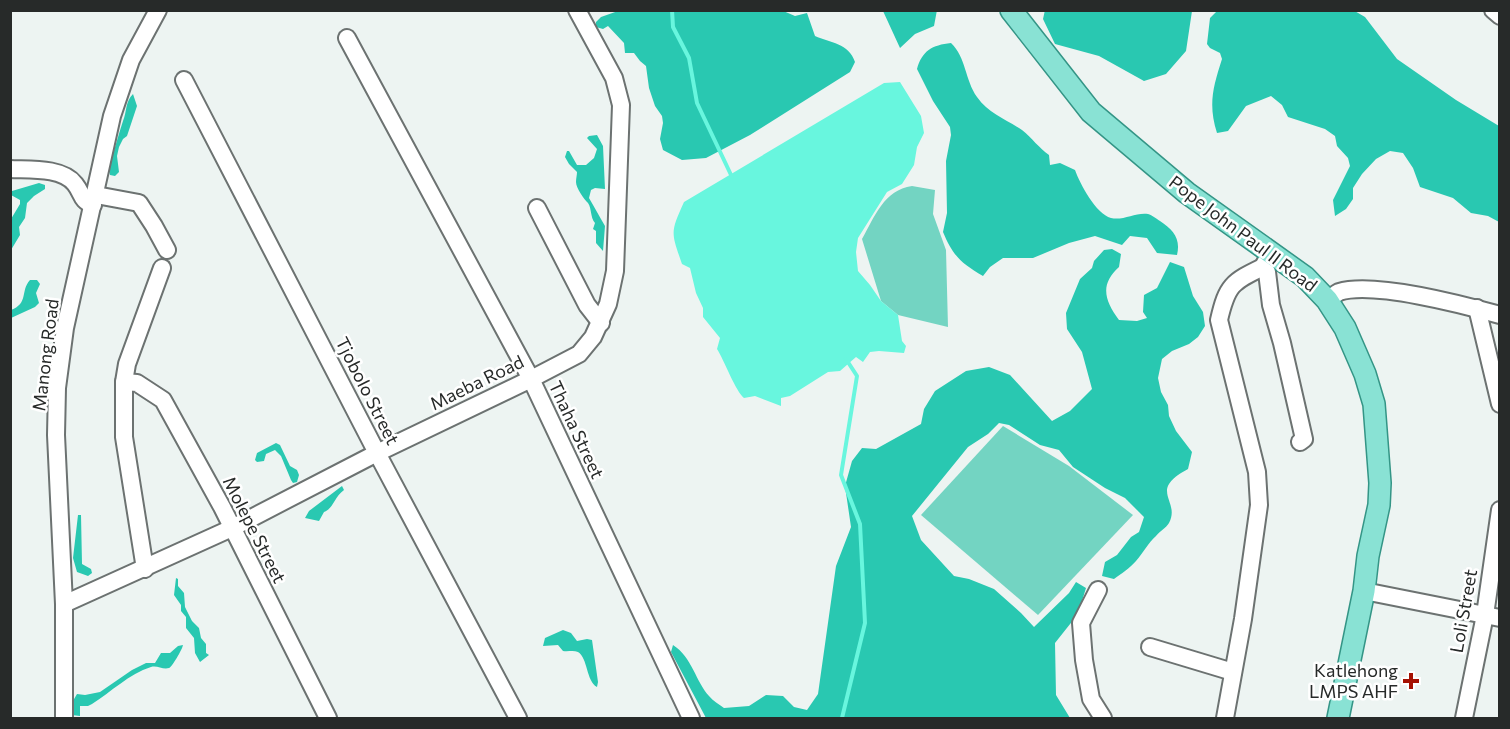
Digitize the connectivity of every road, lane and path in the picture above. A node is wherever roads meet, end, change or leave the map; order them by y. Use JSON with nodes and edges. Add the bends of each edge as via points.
{"nodes":[{"id":1,"x":158,"y":10,"type":"edge"},
{"id":2,"x":577,"y":10,"type":"edge"},
{"id":3,"x":1011,"y":10,"type":"edge"},
{"id":4,"x":1493,"y":10,"type":"edge"},
{"id":5,"x":1500,"y":16,"type":"edge"},
{"id":6,"x":347,"y":38,"type":"dead end"},
{"id":7,"x":184,"y":80,"type":"dead end"},
{"id":8,"x":10,"y":169,"type":"edge"},
{"id":9,"x":94,"y":200,"type":"junction"},
{"id":10,"x":537,"y":208,"type":"dead end"},
{"id":11,"x":166,"y":250,"type":"dead end"},
{"id":12,"x":1267,"y":260,"type":"junction"},
{"id":13,"x":162,"y":268,"type":"dead end"},
{"id":14,"x":1328,"y":300,"type":"junction"},
{"id":15,"x":1477,"y":308,"type":"junction"},
{"id":16,"x":1500,"y":315,"type":"edge"},
{"id":17,"x":601,"y":323,"type":"junction"},
{"id":18,"x":531,"y":379,"type":"junction"},
{"id":19,"x":124,"y":382,"type":"junction"},
{"id":20,"x":1500,"y":404,"type":"edge"},
{"id":21,"x":1300,"y":442,"type":"dead end"},
{"id":22,"x":377,"y":453,"type":"junction"},
{"id":23,"x":1500,"y":510,"type":"edge"},
{"id":24,"x":232,"y":528,"type":"junction"},
{"id":25,"x":145,"y":569,"type":"junction"},
{"id":26,"x":1098,"y":590,"type":"dead end"},
{"id":27,"x":1364,"y":591,"type":"junction"},
{"id":28,"x":64,"y":604,"type":"junction"},
{"id":29,"x":1492,"y":617,"type":"edge"},
{"id":30,"x":1150,"y":647,"type":"dead end"},
{"id":31,"x":1233,"y":672,"type":"junction"},
{"id":32,"x":64,"y":718,"type":"edge"},
{"id":33,"x":328,"y":718,"type":"edge"},
{"id":34,"x":518,"y":718,"type":"edge"},
{"id":35,"x":691,"y":718,"type":"edge"},
{"id":36,"x":1103,"y":718,"type":"edge"},
{"id":37,"x":1225,"y":718,"type":"edge"},
{"id":38,"x":1338,"y":718,"type":"edge"},
{"id":39,"x":1464,"y":718,"type":"edge"}],
"edges":[{"from":1,"to":9,"type":"street","name":"Manong Road","via":[[131,60],[112,116]]},
{"from":2,"to":17,"type":"street","name":"Maeba Road","via":[[614,78],[621,105],[615,271]]},
{"from":3,"to":12,"type":"main road","name":"Pope John Paul II Road","via":[[1091,112]]},
{"from":4,"to":5,"type":"street"},
{"from":6,"to":18,"type":"street","name":"Thaha Street"},
{"from":7,"to":22,"type":"street","name":"Tjobolo Street"},
{"from":8,"to":9,"type":"street","via":[[49,171],[64,176],[74,183],[85,202]]},
{"from":9,"to":11,"type":"street","via":[[139,203]]},
{"from":9,"to":28,"type":"street","name":"Manong Road","via":[[65,328],[57,388]]},
{"from":10,"to":17,"type":"street","via":[[587,305]]},
{"from":12,"to":14,"type":"main road","name":"Pope John Paul II Road","via":[[1305,277]]},
{"from":12,"to":21,"type":"street","via":[[1271,306],[1304,439]]},
{"from":12,"to":31,"type":"street","via":[[1232,284],[1224,297],[1219,320],[1257,472],[1259,505]]},
{"from":13,"to":19,"type":"street"},
{"from":14,"to":15,"type":"street","via":[[1339,292],[1370,289]]},
{"from":14,"to":27,"type":"main road","name":"Pope John Paul II Road","via":[[1345,328],[1374,404],[1379,505]]},
{"from":15,"to":16,"type":"street"},
{"from":15,"to":20,"type":"street"},
{"from":17,"to":18,"type":"street","name":"Maeba Road","via":[[579,354]]},
{"from":18,"to":22,"type":"street","name":"Maeba Road"},
{"from":18,"to":35,"type":"street","name":"Thaha Street"},
{"from":19,"to":24,"type":"street","name":"Molepe Street","via":[[137,383],[163,400]]},
{"from":19,"to":25,"type":"street","via":[[124,437]]},
{"from":22,"to":24,"type":"street","name":"Maeba Road"},
{"from":22,"to":34,"type":"street","name":"Tjobolo Street"},
{"from":23,"to":29,"type":"street","name":"Loli Street"},
{"from":24,"to":25,"type":"street","name":"Maeba Road"},
{"from":24,"to":33,"type":"street","name":"Molepe Street"},
{"from":25,"to":28,"type":"street","name":"Maeba Road"},
{"from":26,"to":36,"type":"street","via":[[1081,623],[1091,699]]},
{"from":27,"to":29,"type":"street"},
{"from":27,"to":38,"type":"main road","name":"Pope John Paul II Road"},
{"from":28,"to":32,"type":"street","name":"Manong Road"},
{"from":29,"to":39,"type":"street","name":"Loli Street"},
{"from":30,"to":31,"type":"street"},
{"from":31,"to":37,"type":"street"}]}
